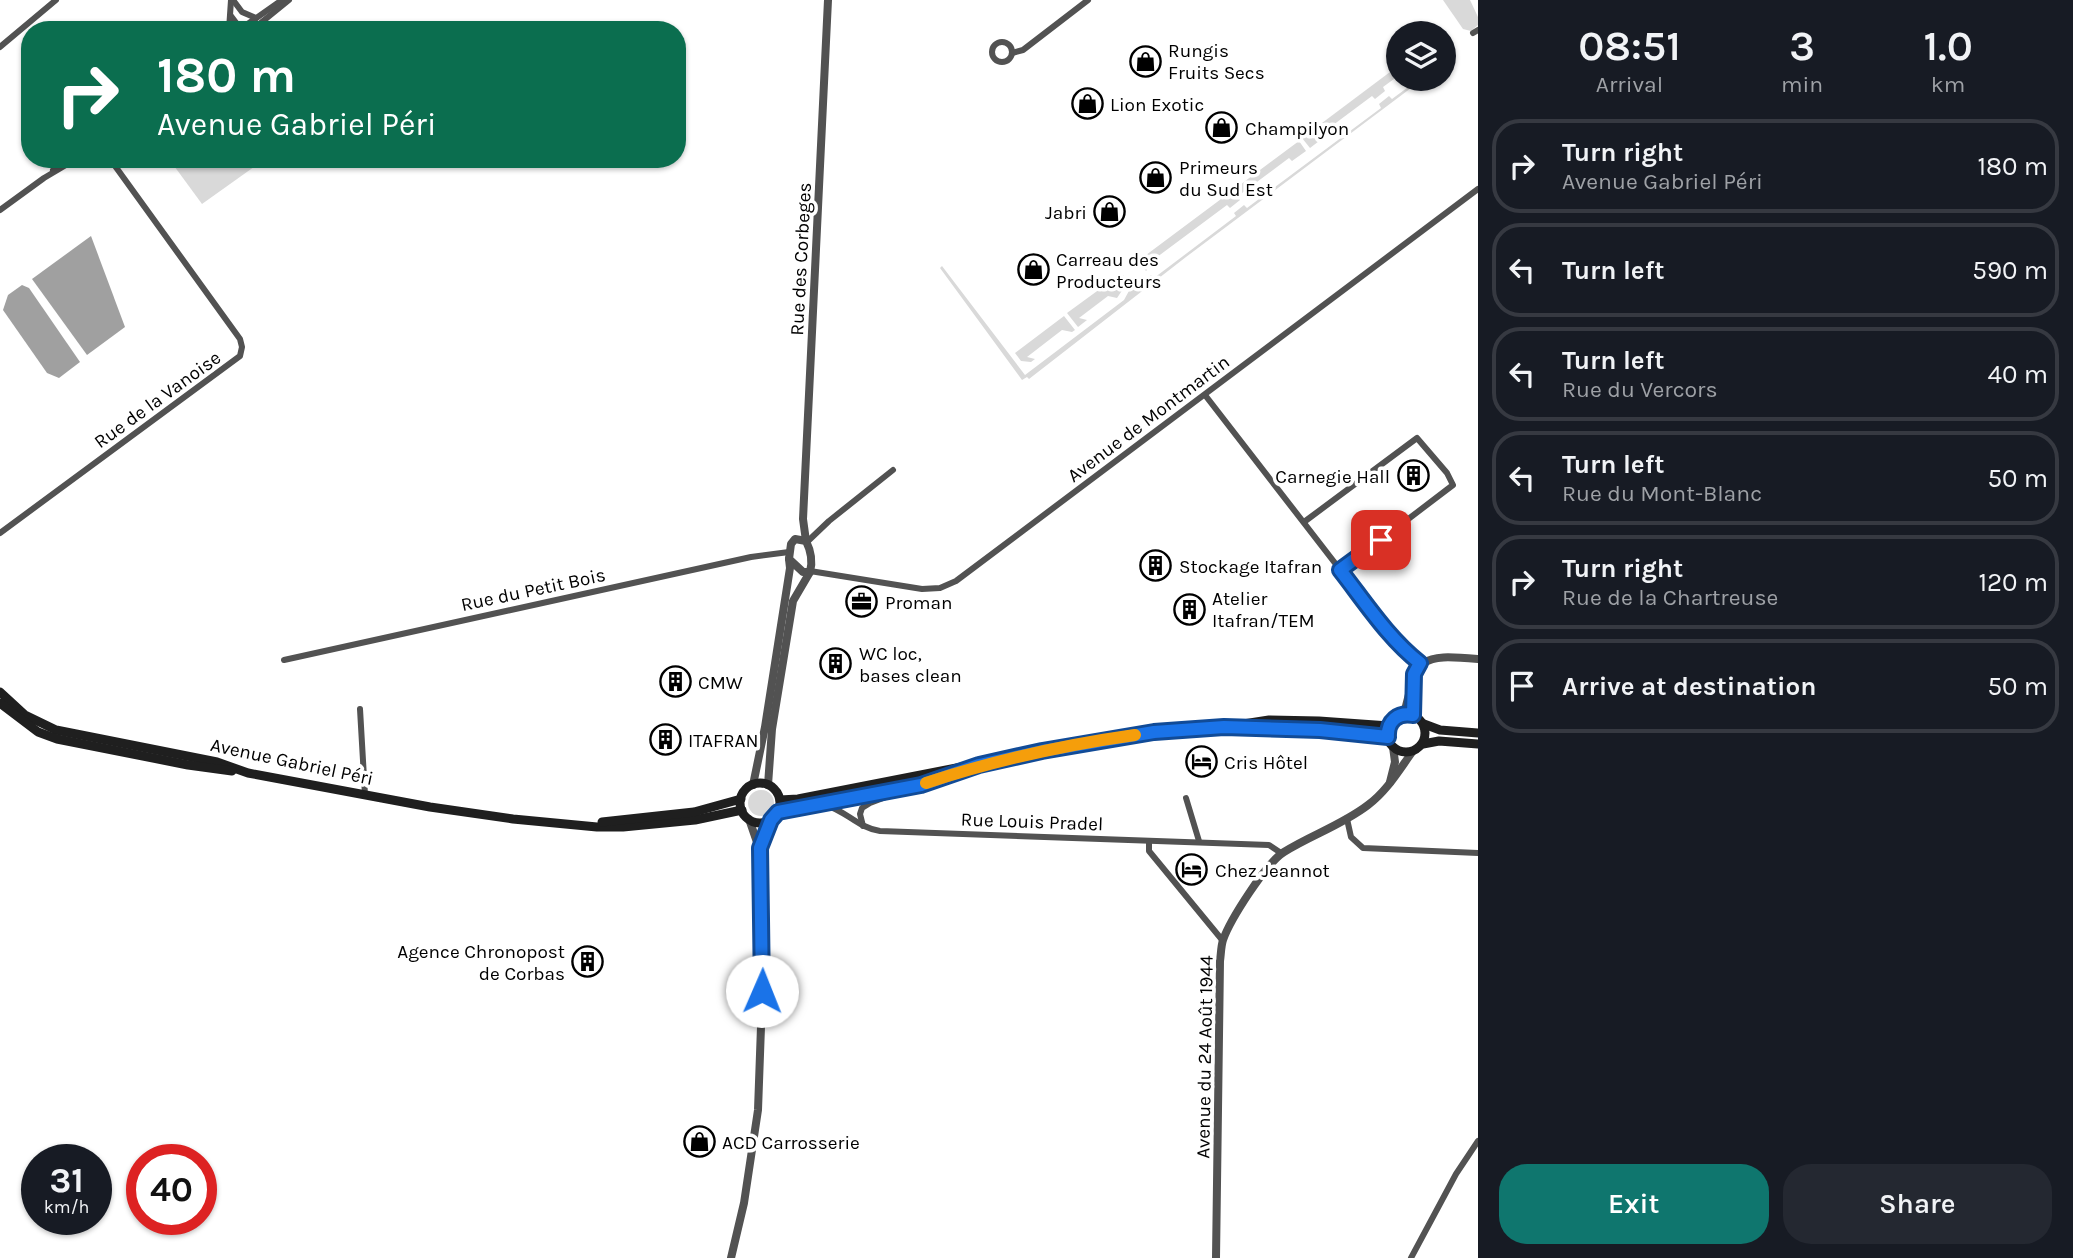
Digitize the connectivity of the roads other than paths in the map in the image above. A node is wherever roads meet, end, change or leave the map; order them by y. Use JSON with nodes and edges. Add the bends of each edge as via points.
{"nodes":[{"id":1,"x":56,"y":0,"type":"edge"},
{"id":2,"x":232,"y":0,"type":"edge"},
{"id":3,"x":282,"y":0,"type":"edge"},
{"id":4,"x":289,"y":0,"type":"edge"},
{"id":5,"x":828,"y":0,"type":"edge"},
{"id":6,"x":1088,"y":0,"type":"edge"},
{"id":7,"x":242,"y":12,"type":"junction"},
{"id":8,"x":231,"y":16,"type":"junction"},
{"id":9,"x":256,"y":18,"type":"junction"},
{"id":10,"x":265,"y":20,"type":"edge"},
{"id":11,"x":31,"y":21,"type":"edge"},
{"id":12,"x":230,"y":21,"type":"edge"},
{"id":13,"x":235,"y":21,"type":"edge"},
{"id":14,"x":244,"y":21,"type":"edge"},
{"id":15,"x":252,"y":21,"type":"edge"},
{"id":16,"x":21,"y":29,"type":"edge"},
{"id":17,"x":0,"y":47,"type":"edge"},
{"id":18,"x":1012,"y":52,"type":"dead end"},
{"id":19,"x":55,"y":168,"type":"edge"},
{"id":20,"x":61,"y":168,"type":"edge"},
{"id":21,"x":116,"y":168,"type":"edge"},
{"id":22,"x":44,"y":178,"type":"junction"},
{"id":23,"x":1478,"y":189,"type":"edge"},
{"id":24,"x":0,"y":210,"type":"edge"},
{"id":25,"x":1205,"y":395,"type":"junction"},
{"id":26,"x":893,"y":470,"type":"dead end"},
{"id":27,"x":803,"y":519,"type":"junction"},
{"id":28,"x":1304,"y":522,"type":"junction"},
{"id":29,"x":0,"y":533,"type":"edge"},
{"id":30,"x":795,"y":539,"type":"junction"},
{"id":31,"x":806,"y":542,"type":"junction"},
{"id":32,"x":789,"y":555,"type":"junction"},
{"id":33,"x":1340,"y":570,"type":"junction"},
{"id":34,"x":810,"y":572,"type":"junction"},
{"id":35,"x":1478,"y":659,"type":"edge"},
{"id":36,"x":284,"y":660,"type":"dead end"},
{"id":37,"x":1420,"y":663,"type":"junction"},
{"id":38,"x":3,"y":704,"type":"edge"},
{"id":39,"x":360,"y":709,"type":"dead end"},
{"id":40,"x":1409,"y":715,"type":"junction"},
{"id":41,"x":1423,"y":724,"type":"junction"},
{"id":42,"x":1388,"y":726,"type":"junction"},
{"id":43,"x":1224,"y":727,"type":"junction"},
{"id":44,"x":1478,"y":733,"type":"edge"},
{"id":45,"x":1388,"y":737,"type":"junction"},
{"id":46,"x":1423,"y":744,"type":"junction"},
{"id":47,"x":1478,"y":744,"type":"edge"},
{"id":48,"x":1393,"y":747,"type":"junction"},
{"id":49,"x":1413,"y":751,"type":"junction"},
{"id":50,"x":979,"y":765,"type":"junction"},
{"id":51,"x":1390,"y":782,"type":"junction"},
{"id":52,"x":753,"y":785,"type":"junction"},
{"id":53,"x":768,"y":785,"type":"junction"},
{"id":54,"x":921,"y":785,"type":"junction"},
{"id":55,"x":365,"y":795,"type":"junction"},
{"id":56,"x":1186,"y":798,"type":"dead end"},
{"id":57,"x":780,"y":800,"type":"junction"},
{"id":58,"x":741,"y":804,"type":"junction"},
{"id":59,"x":820,"y":804,"type":"junction"},
{"id":60,"x":778,"y":812,"type":"junction"},
{"id":61,"x":749,"y":819,"type":"junction"},
{"id":62,"x":1347,"y":819,"type":"junction"},
{"id":63,"x":771,"y":820,"type":"junction"},
{"id":64,"x":864,"y":827,"type":"junction"},
{"id":65,"x":1149,"y":841,"type":"junction"},
{"id":66,"x":1199,"y":842,"type":"junction"},
{"id":67,"x":760,"y":848,"type":"junction"},
{"id":68,"x":1281,"y":853,"type":"junction"},
{"id":69,"x":1478,"y":853,"type":"edge"},
{"id":70,"x":1223,"y":941,"type":"junction"},
{"id":71,"x":1478,"y":1140,"type":"edge"},
{"id":72,"x":731,"y":1258,"type":"edge"},
{"id":73,"x":1216,"y":1258,"type":"edge"},
{"id":74,"x":1411,"y":1258,"type":"edge"}],
"edges":[{"from":1,"to":11,"type":"street"},
{"from":2,"to":7,"type":"street"},
{"from":2,"to":8,"type":"street"},
{"from":3,"to":9,"type":"street"},
{"from":4,"to":10,"type":"street"},
{"from":5,"to":27,"type":"street","name":"Rue des Corbeges"},
{"from":6,"to":18,"type":"street","via":[[1023,50]]},
{"from":7,"to":9,"type":"street"},
{"from":7,"to":14,"type":"street"},
{"from":8,"to":12,"type":"street"},
{"from":8,"to":13,"type":"street"},
{"from":9,"to":15,"type":"street"},
{"from":16,"to":17,"type":"street"},
{"from":19,"to":22,"type":"street"},
{"from":20,"to":22,"type":"street"},
{"from":21,"to":29,"type":"street","name":"Rue de la Vanoise","via":[[240,340],[240,356]]},
{"from":22,"to":24,"type":"street"},
{"from":23,"to":25,"type":"street","name":"Avenue de Montmartin"},
{"from":25,"to":28,"type":"street"},
{"from":25,"to":34,"type":"street","name":"Avenue de Montmartin","via":[[948,585],[922,589]]},
{"from":26,"to":31,"type":"street"},
{"from":27,"to":30,"type":"street","name":"Rue des Corbeges"},
{"from":27,"to":31,"type":"street","name":"Rue des Corbeges"},
{"from":28,"to":33,"type":"street"},
{"from":28,"to":33,"type":"street","via":[[1417,438],[1447,473],[1453,485]]},
{"from":30,"to":31,"type":"street"},
{"from":30,"to":32,"type":"street","name":"Rue des Corbeges"},
{"from":31,"to":34,"type":"street","name":"Rue des Corbeges"},
{"from":32,"to":34,"type":"street","via":[[803,572]]},
{"from":32,"to":36,"type":"street","name":"Rue du Petit Bois","via":[[751,557]]},
{"from":32,"to":52,"type":"street","name":"Rue des Corbeges"},
{"from":33,"to":37,"type":"street","via":[[1386,629]]},
{"from":34,"to":53,"type":"street","via":[[793,601],[772,729]]},
{"from":35,"to":37,"type":"street","via":[[1440,656]]},
{"from":37,"to":40,"type":"street","via":[[1414,674]]},
{"from":38,"to":55,"type":"main road","name":"Avenue Gabriel Péri","via":[[51,728],[135,750],[217,762]]},
{"from":39,"to":55,"type":"street"},
{"from":40,"to":41,"type":"main road"},
{"from":40,"to":42,"type":"main road","via":[[1395,718]]},
{"from":41,"to":44,"type":"main road"},
{"from":41,"to":46,"type":"main road"},
{"from":42,"to":43,"type":"main road","via":[[1269,720]]},
{"from":42,"to":45,"type":"main road"},
{"from":43,"to":45,"type":"main road"},
{"from":43,"to":50,"type":"main road","via":[[1154,732]]},
{"from":45,"to":48,"type":"main road"},
{"from":46,"to":47,"type":"main road"},
{"from":46,"to":49,"type":"main road"},
{"from":48,"to":49,"type":"main road"},
{"from":48,"to":51,"type":"street"},
{"from":49,"to":51,"type":"street"},
{"from":50,"to":54,"type":"main road"},
{"from":50,"to":57,"type":"main road"},
{"from":51,"to":62,"type":"street"},
{"from":52,"to":53,"type":"main road"},
{"from":52,"to":58,"type":"main road"},
{"from":53,"to":57,"type":"main road"},
{"from":54,"to":59,"type":"main road"},
{"from":54,"to":64,"type":"street","via":[[865,805],[860,814]]},
{"from":55,"to":58,"type":"main road","name":"Avenue Gabriel Péri","via":[[583,826]]},
{"from":56,"to":66,"type":"street"},
{"from":57,"to":60,"type":"main road"},
{"from":58,"to":61,"type":"main road"},
{"from":59,"to":60,"type":"main road"},
{"from":59,"to":64,"type":"street","name":"Rue Louis Pradel"},
{"from":60,"to":63,"type":"main road"},
{"from":61,"to":63,"type":"main road"},
{"from":61,"to":67,"type":"street"},
{"from":62,"to":68,"type":"street"},
{"from":62,"to":69,"type":"street","via":[[1351,837],[1363,848]]},
{"from":63,"to":67,"type":"street"},
{"from":64,"to":65,"type":"street","name":"Rue Louis Pradel"},
{"from":65,"to":66,"type":"street","name":"Rue Louis Pradel"},
{"from":65,"to":70,"type":"street","name":"Avenue du 24 Août 1944","via":[[1149,851]]},
{"from":66,"to":68,"type":"street","name":"Rue Louis Pradel","via":[[1269,845]]},
{"from":67,"to":72,"type":"street","via":[[763,971],[758,1110]]},
{"from":68,"to":70,"type":"street","via":[[1268,865]]},
{"from":70,"to":73,"type":"street","name":"Avenue du 24 Août 1944"},
{"from":71,"to":74,"type":"street"}]}
